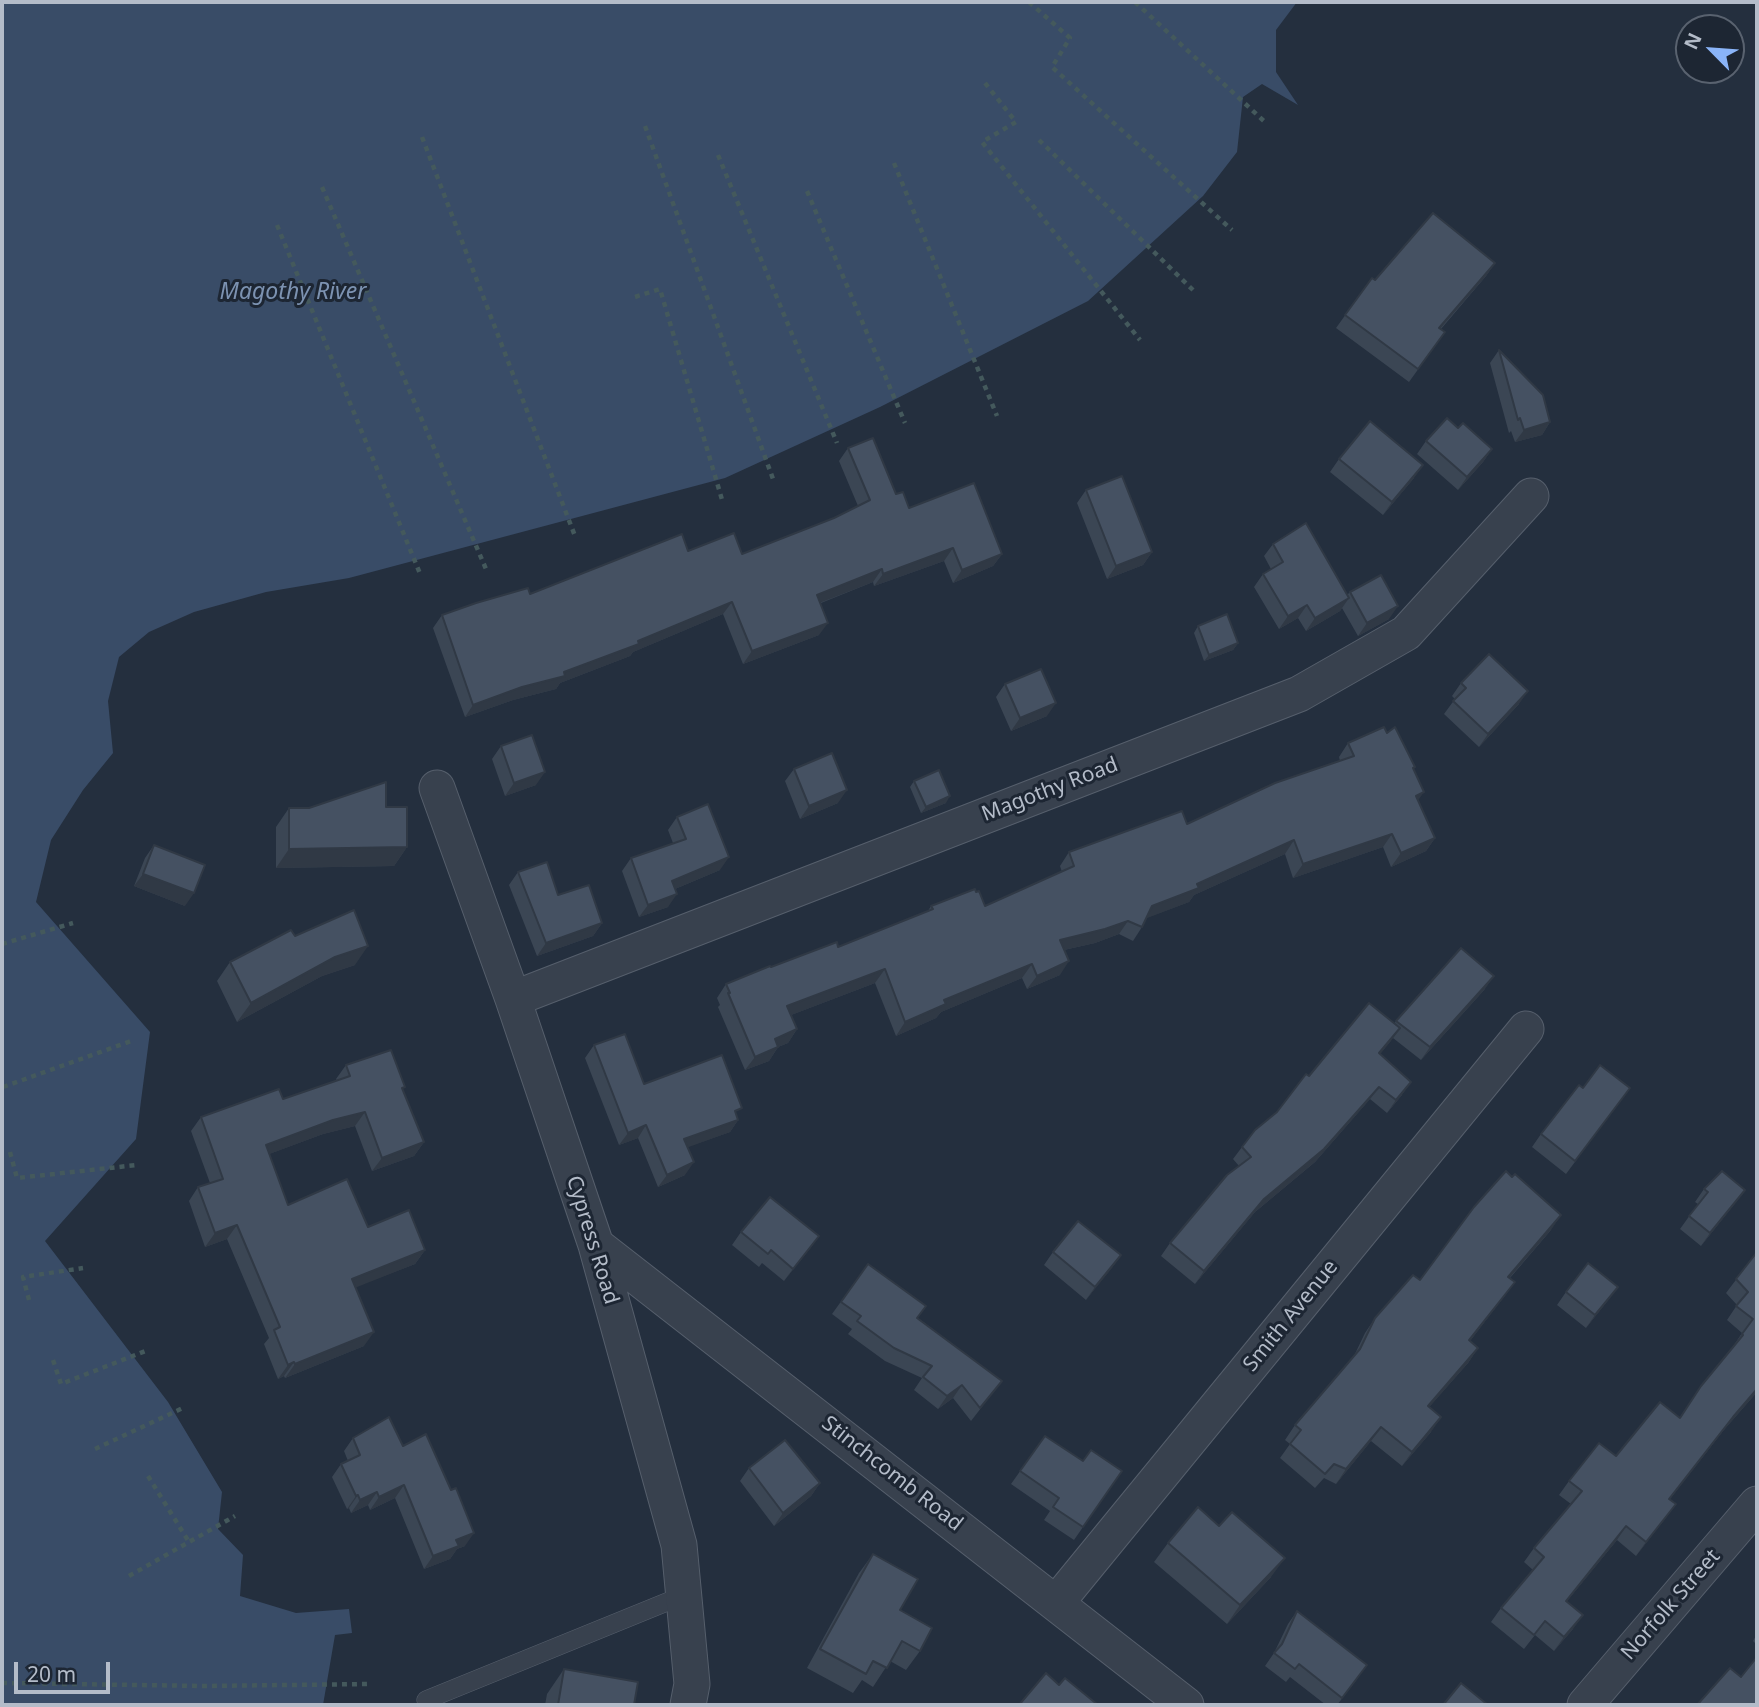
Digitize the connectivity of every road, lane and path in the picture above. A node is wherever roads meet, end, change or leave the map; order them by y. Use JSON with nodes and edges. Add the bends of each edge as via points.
{"nodes":[{"id":1,"x":1028,"y":2,"type":"edge"},
{"id":2,"x":1135,"y":2,"type":"edge"},
{"id":3,"x":985,"y":83,"type":"dead end"},
{"id":4,"x":1266,"y":122,"type":"dead end"},
{"id":5,"x":645,"y":126,"type":"dead end"},
{"id":6,"x":422,"y":137,"type":"dead end"},
{"id":7,"x":1039,"y":140,"type":"dead end"},
{"id":8,"x":718,"y":155,"type":"dead end"},
{"id":9,"x":894,"y":163,"type":"dead end"},
{"id":10,"x":322,"y":187,"type":"dead end"},
{"id":11,"x":807,"y":191,"type":"dead end"},
{"id":12,"x":277,"y":225,"type":"dead end"},
{"id":13,"x":1233,"y":230,"type":"dead end"},
{"id":14,"x":1193,"y":290,"type":"dead end"},
{"id":15,"x":635,"y":297,"type":"dead end"},
{"id":16,"x":1140,"y":340,"type":"dead end"},
{"id":17,"x":997,"y":416,"type":"dead end"},
{"id":18,"x":905,"y":423,"type":"dead end"},
{"id":19,"x":837,"y":443,"type":"dead end"},
{"id":20,"x":773,"y":480,"type":"dead end"},
{"id":21,"x":1531,"y":496,"type":"dead end"},
{"id":22,"x":723,"y":503,"type":"dead end"},
{"id":23,"x":575,"y":536,"type":"dead end"},
{"id":24,"x":486,"y":569,"type":"dead end"},
{"id":25,"x":421,"y":576,"type":"dead end"},
{"id":26,"x":437,"y":788,"type":"dead end"},
{"id":27,"x":73,"y":923,"type":"dead end"},
{"id":28,"x":2,"y":944,"type":"edge"},
{"id":29,"x":513,"y":999,"type":"junction"},
{"id":30,"x":1526,"y":1029,"type":"dead end"},
{"id":31,"x":134,"y":1040,"type":"dead end"},
{"id":32,"x":3,"y":1087,"type":"edge"},
{"id":33,"x":10,"y":1152,"type":"dead end"},
{"id":34,"x":137,"y":1165,"type":"dead end"},
{"id":35,"x":596,"y":1245,"type":"junction"},
{"id":36,"x":83,"y":1268,"type":"dead end"},
{"id":37,"x":29,"y":1300,"type":"dead end"},
{"id":38,"x":148,"y":1350,"type":"dead end"},
{"id":39,"x":53,"y":1360,"type":"dead end"},
{"id":40,"x":185,"y":1407,"type":"dead end"},
{"id":41,"x":95,"y":1449,"type":"dead end"},
{"id":42,"x":149,"y":1476,"type":"dead end"},
{"id":43,"x":1757,"y":1504,"type":"edge"},
{"id":44,"x":235,"y":1517,"type":"dead end"},
{"id":45,"x":189,"y":1542,"type":"junction"},
{"id":46,"x":129,"y":1576,"type":"dead end"},
{"id":47,"x":684,"y":1595,"type":"junction"},
{"id":48,"x":1057,"y":1602,"type":"junction"},
{"id":49,"x":2,"y":1683,"type":"edge"},
{"id":50,"x":369,"y":1684,"type":"dead end"},
{"id":51,"x":426,"y":1700,"type":"dead end"},
{"id":52,"x":688,"y":1705,"type":"edge"},
{"id":53,"x":1186,"y":1705,"type":"edge"},
{"id":54,"x":1584,"y":1705,"type":"edge"}],
"edges":[{"from":1,"to":13,"type":"path","via":[[1070,38],[1052,67]]},
{"from":2,"to":4,"type":"path"},
{"from":3,"to":16,"type":"path","via":[[1016,122],[982,142]]},
{"from":5,"to":20,"type":"path"},
{"from":6,"to":23,"type":"path"},
{"from":7,"to":14,"type":"path"},
{"from":8,"to":19,"type":"path"},
{"from":9,"to":17,"type":"path"},
{"from":10,"to":24,"type":"path"},
{"from":11,"to":18,"type":"path"},
{"from":12,"to":25,"type":"path"},
{"from":15,"to":22,"type":"path","via":[[660,289]]},
{"from":21,"to":29,"type":"street","name":"Magothy Road","via":[[1406,633],[1299,694]]},
{"from":26,"to":29,"type":"street","name":"Cypress Road"},
{"from":27,"to":28,"type":"path"},
{"from":29,"to":35,"type":"street","name":"Cypress Road"},
{"from":30,"to":48,"type":"street","name":"Smith Avenue"},
{"from":31,"to":32,"type":"path"},
{"from":33,"to":34,"type":"path","via":[[17,1178]]},
{"from":35,"to":47,"type":"street","name":"Cypress Road","via":[[679,1545]]},
{"from":35,"to":48,"type":"street","name":"Stinchcomb Road"},
{"from":36,"to":37,"type":"path","via":[[23,1277]]},
{"from":38,"to":39,"type":"path","via":[[61,1384]]},
{"from":40,"to":41,"type":"path"},
{"from":42,"to":45,"type":"path"},
{"from":43,"to":54,"type":"street","name":"Norfolk Street"},
{"from":44,"to":45,"type":"path"},
{"from":45,"to":46,"type":"path"},
{"from":47,"to":51,"type":"lane"},
{"from":47,"to":52,"type":"street","name":"Cypress Road","via":[[692,1684]]},
{"from":48,"to":53,"type":"street","name":"Stinchcomb Road"},
{"from":49,"to":50,"type":"path"}]}
